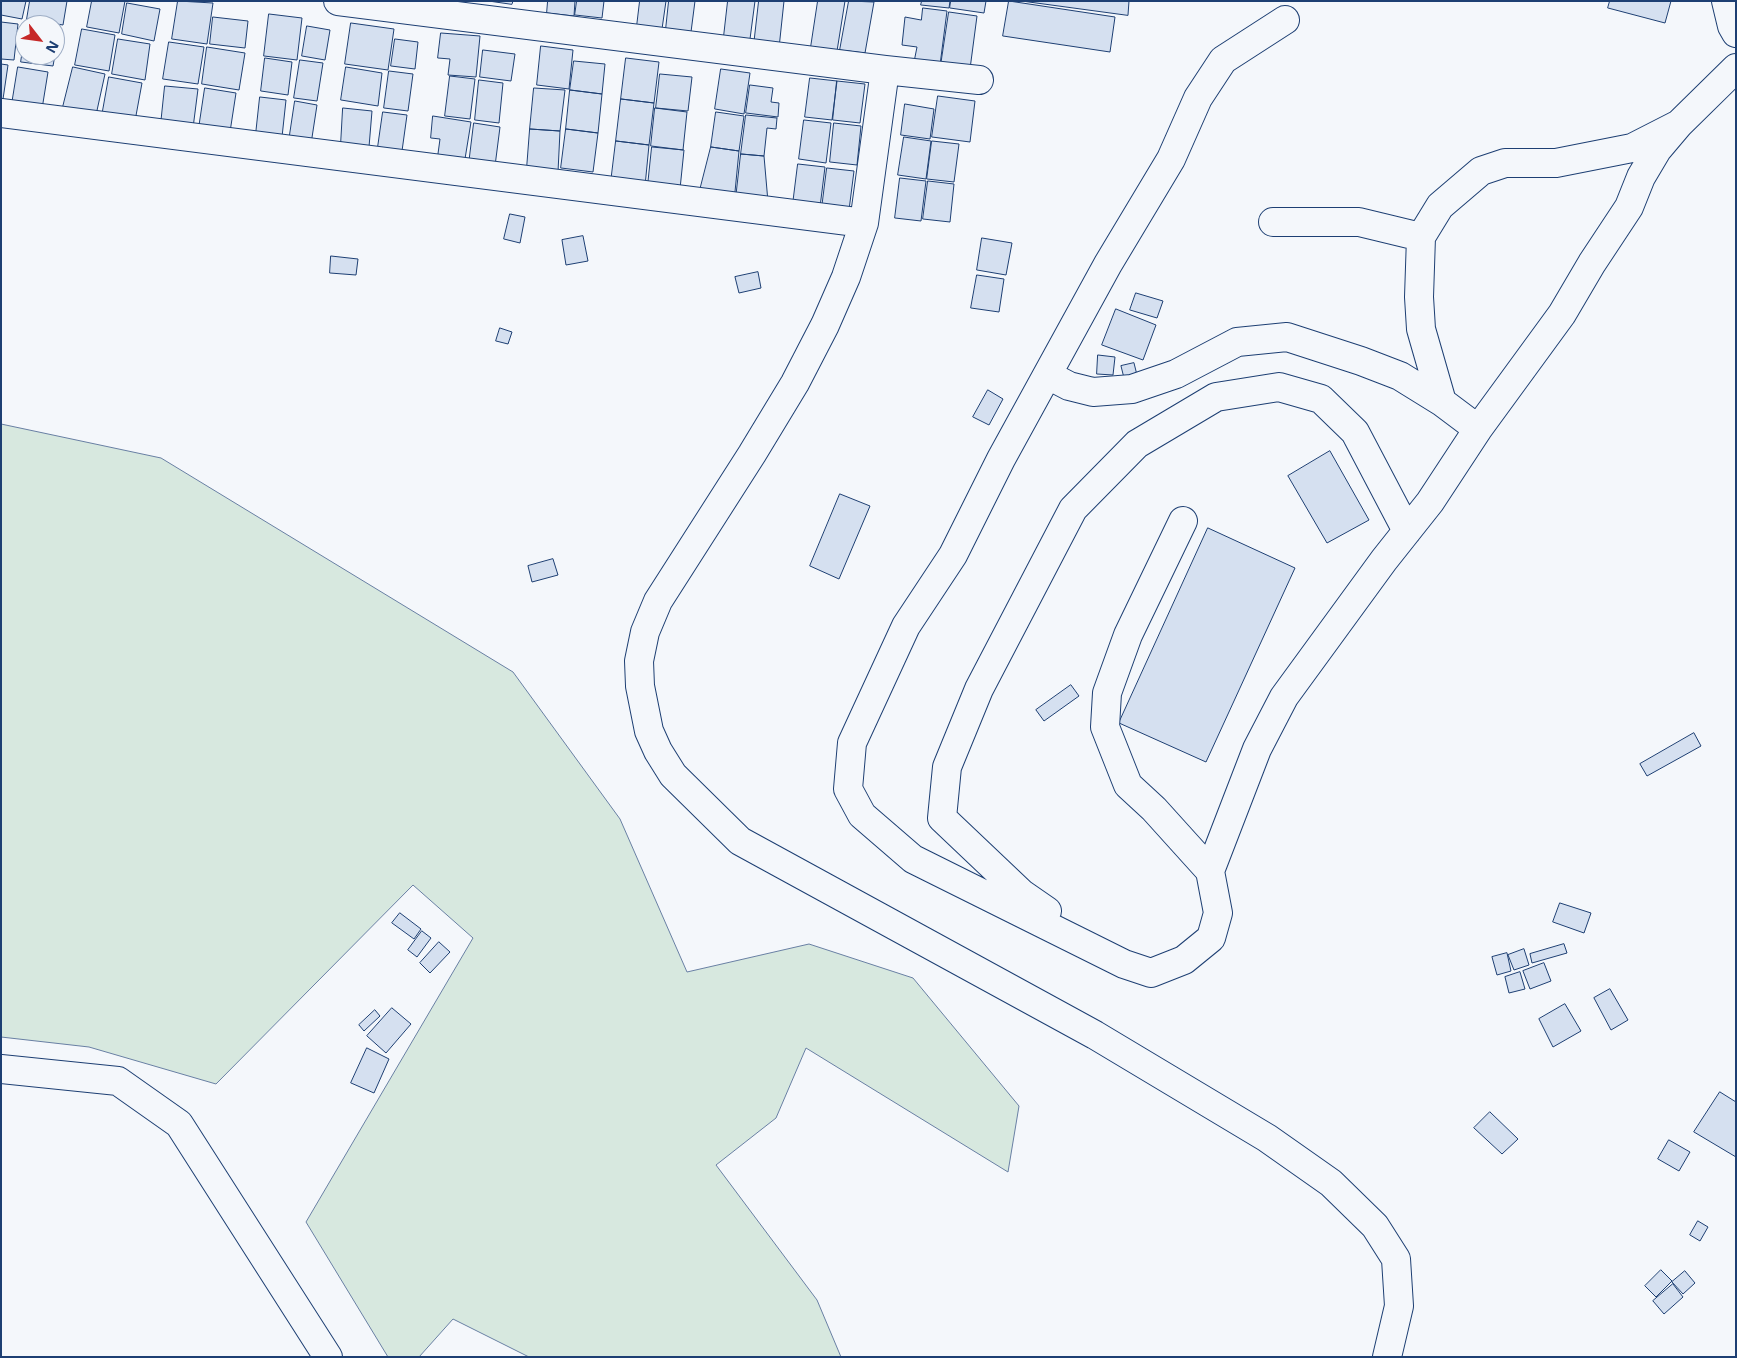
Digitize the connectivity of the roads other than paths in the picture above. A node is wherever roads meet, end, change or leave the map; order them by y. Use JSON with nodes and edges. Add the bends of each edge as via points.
{"nodes":[{"id":1,"x":338,"y":1,"type":"edge"},
{"id":2,"x":1726,"y":1,"type":"edge"},
{"id":3,"x":1285,"y":20,"type":"dead end"},
{"id":4,"x":1736,"y":33,"type":"edge"},
{"id":5,"x":1736,"y":68,"type":"edge"},
{"id":6,"x":886,"y":70,"type":"junction"},
{"id":7,"x":979,"y":80,"type":"dead end"},
{"id":8,"x":1,"y":113,"type":"edge"},
{"id":9,"x":1678,"y":124,"type":"junction"},
{"id":10,"x":864,"y":222,"type":"junction"},
{"id":11,"x":1273,"y":222,"type":"dead end"},
{"id":12,"x":1421,"y":237,"type":"junction"},
{"id":13,"x":1048,"y":375,"type":"junction"},
{"id":14,"x":1442,"y":402,"type":"junction"},
{"id":15,"x":1478,"y":429,"type":"junction"},
{"id":16,"x":1183,"y":521,"type":"dead end"},
{"id":17,"x":1407,"y":531,"type":"junction"},
{"id":18,"x":1210,"y":871,"type":"junction"},
{"id":19,"x":1124,"y":964,"type":"junction"},
{"id":20,"x":1,"y":1068,"type":"edge"},
{"id":21,"x":328,"y":1357,"type":"edge"},
{"id":22,"x":1387,"y":1357,"type":"edge"}],
"edges":[{"from":1,"to":6,"type":"street"},
{"from":2,"to":4,"type":"street"},
{"from":3,"to":13,"type":"street","via":[[1223,60],[1198,98],[1171,159],[1108,264]]},
{"from":5,"to":9,"type":"street"},
{"from":6,"to":7,"type":"street"},
{"from":6,"to":10,"type":"street"},
{"from":8,"to":10,"type":"street"},
{"from":9,"to":12,"type":"street","via":[[1632,148],[1556,162],[1505,163],[1481,171],[1440,206]]},
{"from":9,"to":15,"type":"street","via":[[1657,150],[1629,207],[1562,314]]},
{"from":10,"to":22,"type":"street","via":[[846,276],[795,383],[658,601],[645,632],[639,661],[640,686],[649,731],[658,751],[673,775],[740,841],[1095,1035],[1267,1138],[1331,1183],[1375,1226],[1396,1259],[1399,1306]]},
{"from":11,"to":12,"type":"street","via":[[1359,222]]},
{"from":12,"to":14,"type":"street","via":[[1421,329]]},
{"from":13,"to":14,"type":"street","via":[[1069,386],[1093,392],[1132,389],[1176,374],[1237,342],[1287,337],[1400,376]]},
{"from":13,"to":19,"type":"street","via":[[1001,459],[953,556],[906,626],[852,743],[848,789],[862,815],[913,859]]},
{"from":14,"to":15,"type":"street"},
{"from":15,"to":17,"type":"street"},
{"from":16,"to":18,"type":"street","via":[[1128,635],[1107,693],[1105,727],[1128,785]]},
{"from":17,"to":18,"type":"street","via":[[1284,697],[1257,749]]},
{"from":17,"to":19,"type":"street","via":[[1356,432],[1321,399],[1279,387],[1216,397],[1137,444],[1072,509],[979,690],[947,767],[942,818],[1021,893]]},
{"from":18,"to":19,"type":"street","via":[[1218,913],[1211,938],[1184,960],[1151,974]]},
{"from":20,"to":21,"type":"street","via":[[118,1081],[179,1124]]}]}
